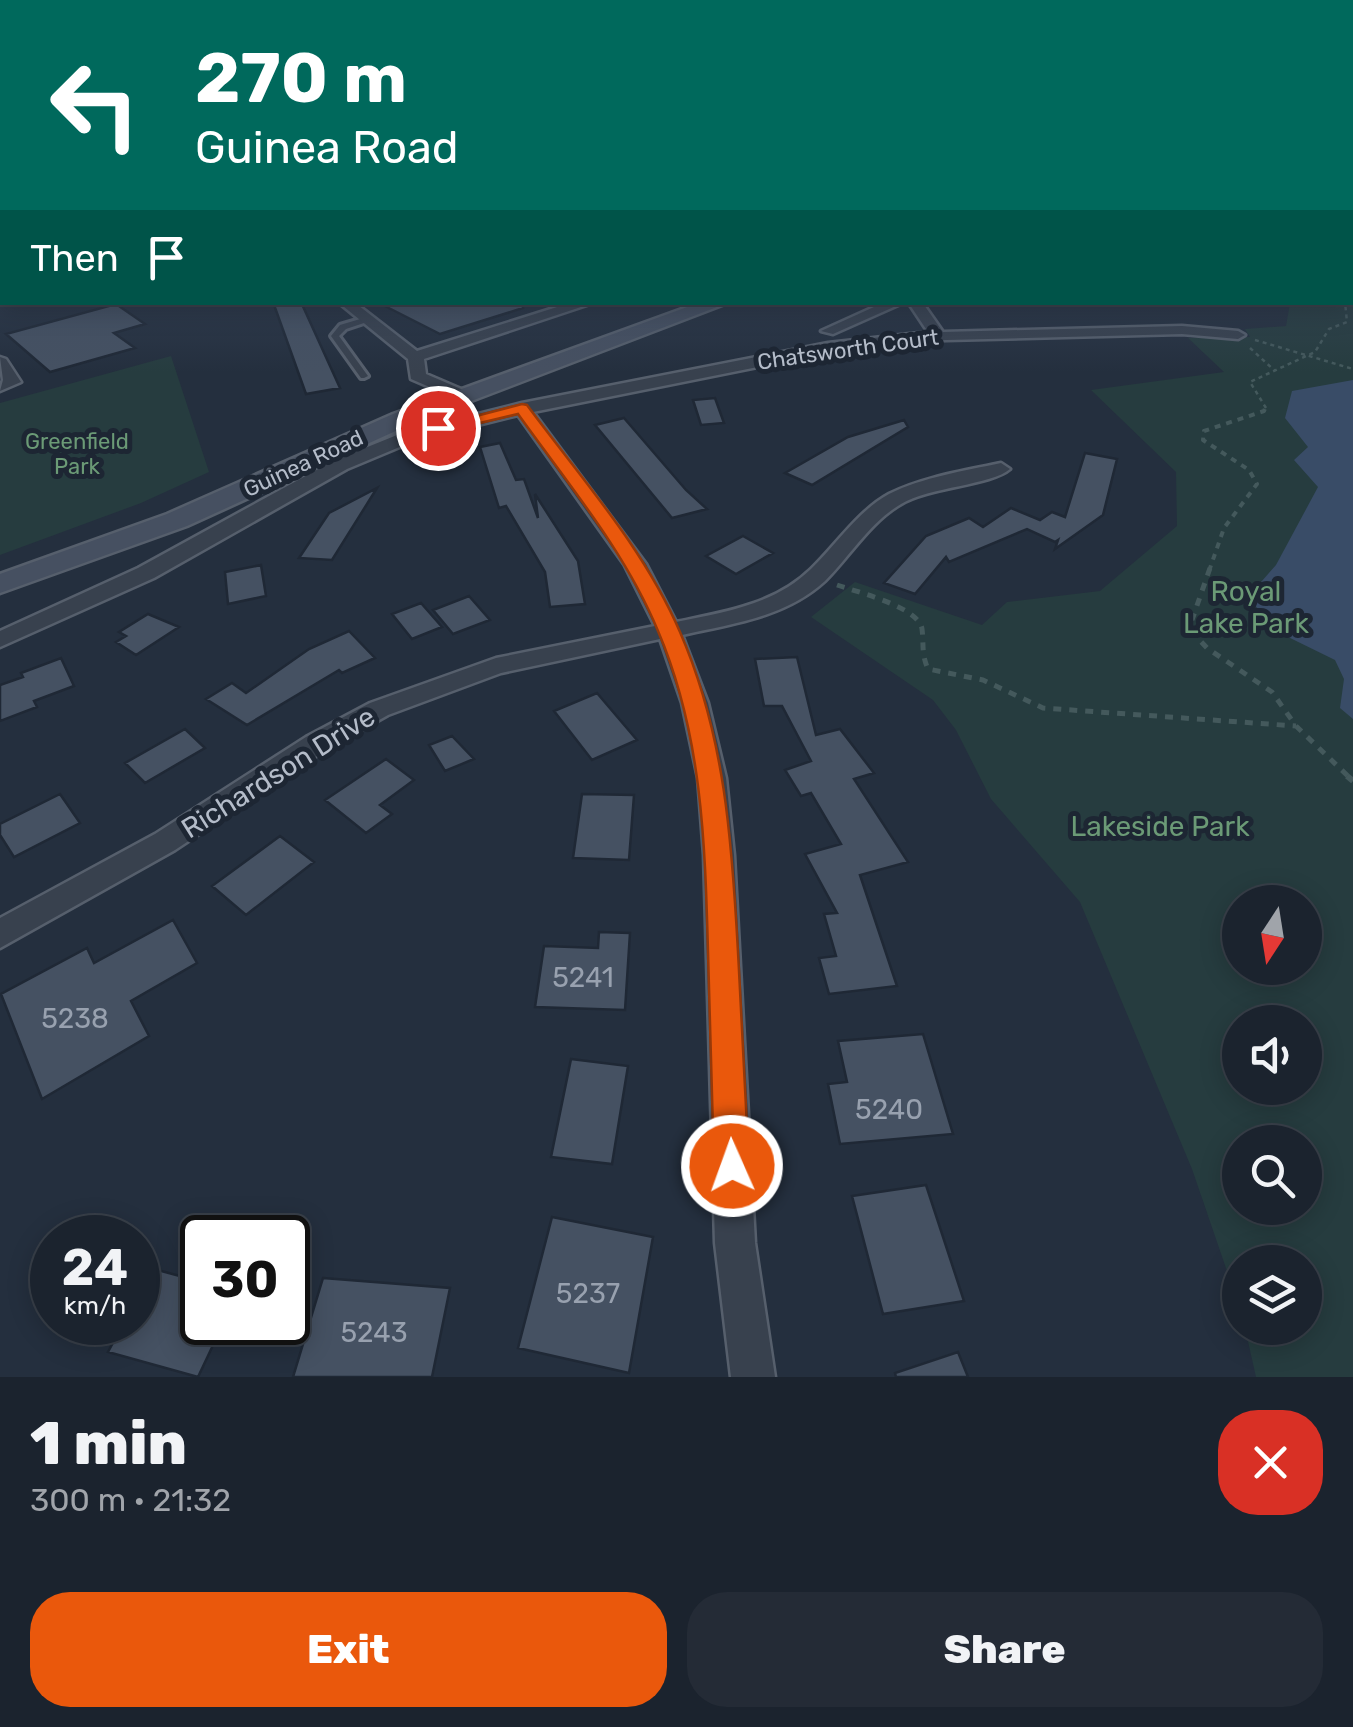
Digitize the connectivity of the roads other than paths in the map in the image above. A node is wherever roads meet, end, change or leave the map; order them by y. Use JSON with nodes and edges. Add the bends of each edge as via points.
{"nodes":[{"id":1,"x":350,"y":305,"type":"edge"},
{"id":2,"x":581,"y":305,"type":"edge"},
{"id":3,"x":676,"y":305,"type":"edge"},
{"id":4,"x":710,"y":305,"type":"edge"},
{"id":5,"x":891,"y":305,"type":"edge"},
{"id":6,"x":918,"y":305,"type":"edge"},
{"id":7,"x":367,"y":319,"type":"junction"},
{"id":8,"x":828,"y":331,"type":"dead end"},
{"id":9,"x":938,"y":335,"type":"junction"},
{"id":10,"x":1238,"y":335,"type":"road end"},
{"id":11,"x":0,"y":362,"type":"edge"},
{"id":12,"x":364,"y":376,"type":"dead end"},
{"id":13,"x":437,"y":378,"type":"junction"},
{"id":14,"x":0,"y":386,"type":"edge"},
{"id":15,"x":522,"y":408,"type":"junction"},
{"id":16,"x":1001,"y":468,"type":"dead end"},
{"id":17,"x":0,"y":560,"type":"edge"},
{"id":18,"x":0,"y":584,"type":"edge"},
{"id":19,"x":669,"y":631,"type":"junction"},
{"id":20,"x":0,"y":640,"type":"edge"},
{"id":21,"x":0,"y":934,"type":"edge"},
{"id":22,"x":753,"y":1377,"type":"edge"}],
"edges":[{"from":1,"to":7,"type":"street"},
{"from":2,"to":13,"type":"street"},
{"from":3,"to":13,"type":"main road","name":"Guinea Road"},
{"from":4,"to":13,"type":"main road","name":"Guinea Road"},
{"from":5,"to":8,"type":"street"},
{"from":6,"to":9,"type":"street"},
{"from":7,"to":12,"type":"lane","via":[[343,326],[335,336]]},
{"from":7,"to":13,"type":"street"},
{"from":9,"to":10,"type":"street","name":"Chatsworth Court"},
{"from":9,"to":15,"type":"street","name":"Chatsworth Court","via":[[828,348]]},
{"from":11,"to":14,"type":"street","via":[[13,382]]},
{"from":13,"to":17,"type":"main road","name":"Guinea Road","via":[[156,504]]},
{"from":13,"to":18,"type":"main road","name":"Guinea Road","via":[[368,433],[176,520]]},
{"from":15,"to":19,"type":"street","via":[[635,564]]},
{"from":15,"to":20,"type":"street","name":"Guinea Road","via":[[367,453],[146,573]]},
{"from":16,"to":19,"type":"street","name":"Richardson Drive","via":[[896,500],[872,516],[816,577],[777,603]]},
{"from":19,"to":21,"type":"street","name":"Richardson Drive","via":[[496,666],[379,709],[166,842]]},
{"from":19,"to":22,"type":"street","via":[[712,778],[735,1243]]}]}
